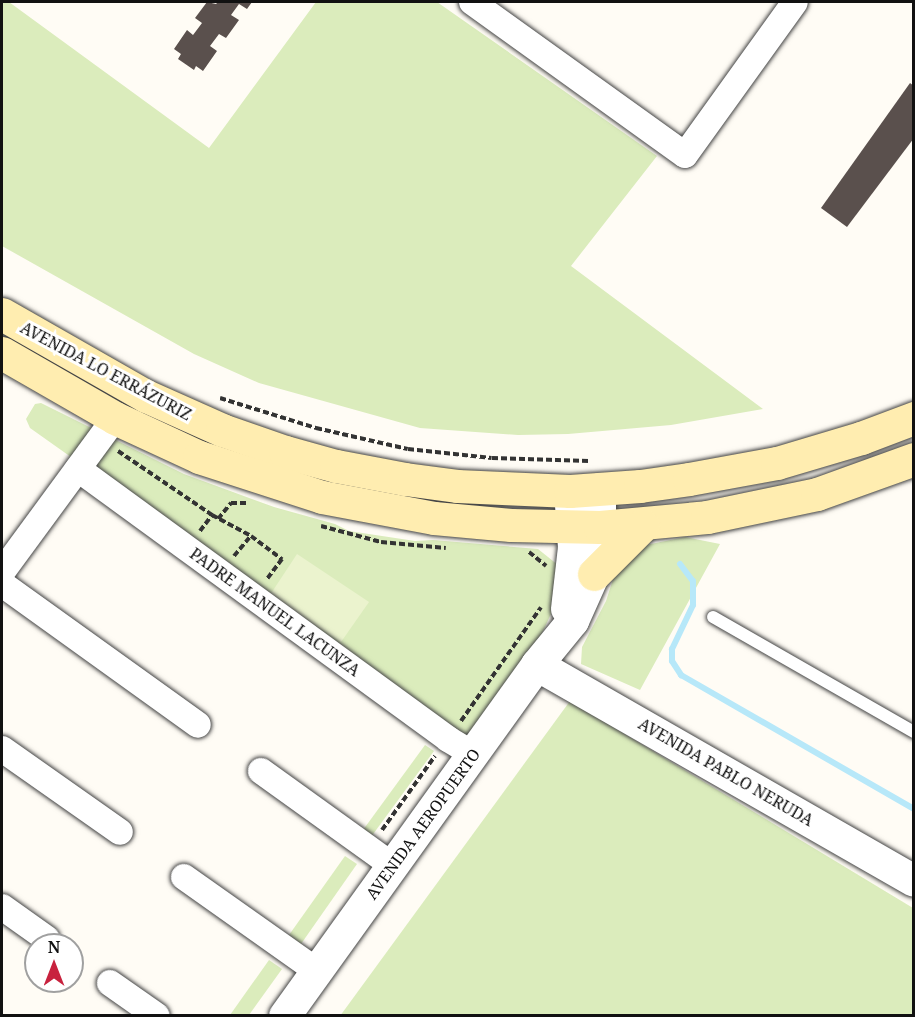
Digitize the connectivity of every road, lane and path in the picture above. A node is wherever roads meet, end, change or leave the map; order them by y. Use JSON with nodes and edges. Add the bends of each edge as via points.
{"nodes":[{"id":1,"x":472,"y":2,"type":"edge"},
{"id":2,"x":795,"y":2,"type":"edge"},
{"id":3,"x":2,"y":314,"type":"edge"},
{"id":4,"x":2,"y":353,"type":"edge"},
{"id":5,"x":215,"y":397,"type":"dead end"},
{"id":6,"x":914,"y":418,"type":"edge"},
{"id":7,"x":114,"y":433,"type":"junction"},
{"id":8,"x":914,"y":459,"type":"edge"},
{"id":9,"x":78,"y":469,"type":"junction"},
{"id":10,"x":590,"y":480,"type":"junction"},
{"id":11,"x":259,"y":507,"type":"dead end"},
{"id":12,"x":212,"y":515,"type":"junction"},
{"id":13,"x":218,"y":519,"type":"junction"},
{"id":14,"x":314,"y":524,"type":"dead end"},
{"id":15,"x":643,"y":525,"type":"junction"},
{"id":16,"x":586,"y":527,"type":"junction"},
{"id":17,"x":197,"y":534,"type":"dead end"},
{"id":18,"x":251,"y":536,"type":"junction"},
{"id":19,"x":451,"y":548,"type":"dead end"},
{"id":20,"x":519,"y":552,"type":"dead end"},
{"id":21,"x":547,"y":554,"type":"dead end"},
{"id":22,"x":231,"y":559,"type":"dead end"},
{"id":23,"x":541,"y":562,"type":"junction"},
{"id":24,"x":2,"y":572,"type":"edge"},
{"id":25,"x":554,"y":573,"type":"dead end"},
{"id":26,"x":594,"y":574,"type":"junction"},
{"id":27,"x":264,"y":583,"type":"dead end"},
{"id":28,"x":2,"y":584,"type":"edge"},
{"id":29,"x":545,"y":599,"type":"dead end"},
{"id":30,"x":713,"y":617,"type":"dead end"},
{"id":31,"x":561,"y":633,"type":"junction"},
{"id":32,"x":537,"y":665,"type":"junction"},
{"id":33,"x":198,"y":725,"type":"dead end"},
{"id":34,"x":914,"y":732,"type":"edge"},
{"id":35,"x":461,"y":747,"type":"junction"},
{"id":36,"x":2,"y":749,"type":"edge"},
{"id":37,"x":261,"y":771,"type":"dead end"},
{"id":38,"x":120,"y":832,"type":"dead end"},
{"id":39,"x":381,"y":857,"type":"junction"},
{"id":40,"x":184,"y":877,"type":"dead end"},
{"id":41,"x":914,"y":881,"type":"edge"},
{"id":42,"x":2,"y":907,"type":"edge"},
{"id":43,"x":39,"y":933,"type":"edge"},
{"id":44,"x":317,"y":970,"type":"junction"},
{"id":45,"x":110,"y":983,"type":"dead end"},
{"id":46,"x":157,"y":1016,"type":"edge"},
{"id":47,"x":285,"y":1016,"type":"edge"}],
"edges":[{"from":1,"to":2,"type":"street","via":[[685,155]]},
{"from":3,"to":10,"type":"main road","name":"AVENIDA LO ERRÁZURIZ","via":[[146,396],[222,430],[285,452],[405,479],[517,490]]},
{"from":4,"to":7,"type":"main road","name":"AVENIDA LO ERRÁZURIZ"},
{"from":5,"to":10,"type":"path","via":[[316,428],[408,449],[492,458]]},
{"from":6,"to":10,"type":"main road","name":"AVENIDA LO ERRÁZURIZ","via":[[777,463],[689,479]]},
{"from":7,"to":9,"type":"street"},
{"from":7,"to":12,"type":"path"},
{"from":7,"to":16,"type":"main road","name":"AVENIDA LO ERRÁZURIZ","via":[[322,497],[434,518]]},
{"from":8,"to":15,"type":"main road","name":"AVENIDA LO ERRÁZURIZ","via":[[781,503],[707,518]]},
{"from":9,"to":24,"type":"street"},
{"from":9,"to":35,"type":"street","name":"PADRE MANUEL LACUNZA"},
{"from":10,"to":16,"type":"street","name":"AVENIDA AEROPUERTO"},
{"from":11,"to":13,"type":"path","via":[[231,503]]},
{"from":12,"to":13,"type":"path"},
{"from":12,"to":17,"type":"path"},
{"from":13,"to":18,"type":"path"},
{"from":14,"to":19,"type":"path","via":[[381,542]]},
{"from":15,"to":16,"type":"main road","name":"AVENIDA LO ERRÁZURIZ"},
{"from":15,"to":26,"type":"main road"},
{"from":16,"to":26,"type":"street","name":"AVENIDA AEROPUERTO"},
{"from":16,"to":31,"type":"street","name":"AVENIDA AEROPUERTO","via":[[574,548]]},
{"from":18,"to":22,"type":"path"},
{"from":18,"to":27,"type":"path","via":[[282,559]]},
{"from":20,"to":23,"type":"path","via":[[530,552]]},
{"from":21,"to":23,"type":"path"},
{"from":23,"to":25,"type":"path"},
{"from":26,"to":31,"type":"street","name":"AVENIDA AEROPUERTO","via":[[582,607]]},
{"from":28,"to":33,"type":"street"},
{"from":29,"to":35,"type":"path"},
{"from":30,"to":34,"type":"lane"},
{"from":31,"to":32,"type":"street","name":"AVENIDA AEROPUERTO"},
{"from":32,"to":35,"type":"street","name":"AVENIDA AEROPUERTO"},
{"from":32,"to":41,"type":"street","name":"AVENIDA PABLO NERUDA"},
{"from":35,"to":39,"type":"street","name":"AVENIDA AEROPUERTO"},
{"from":35,"to":39,"type":"path"},
{"from":36,"to":38,"type":"street"},
{"from":37,"to":39,"type":"street"},
{"from":39,"to":44,"type":"street","name":"AVENIDA AEROPUERTO"},
{"from":40,"to":44,"type":"street"},
{"from":42,"to":43,"type":"street"},
{"from":44,"to":47,"type":"street","name":"AVENIDA AEROPUERTO"},
{"from":45,"to":46,"type":"street"}]}
